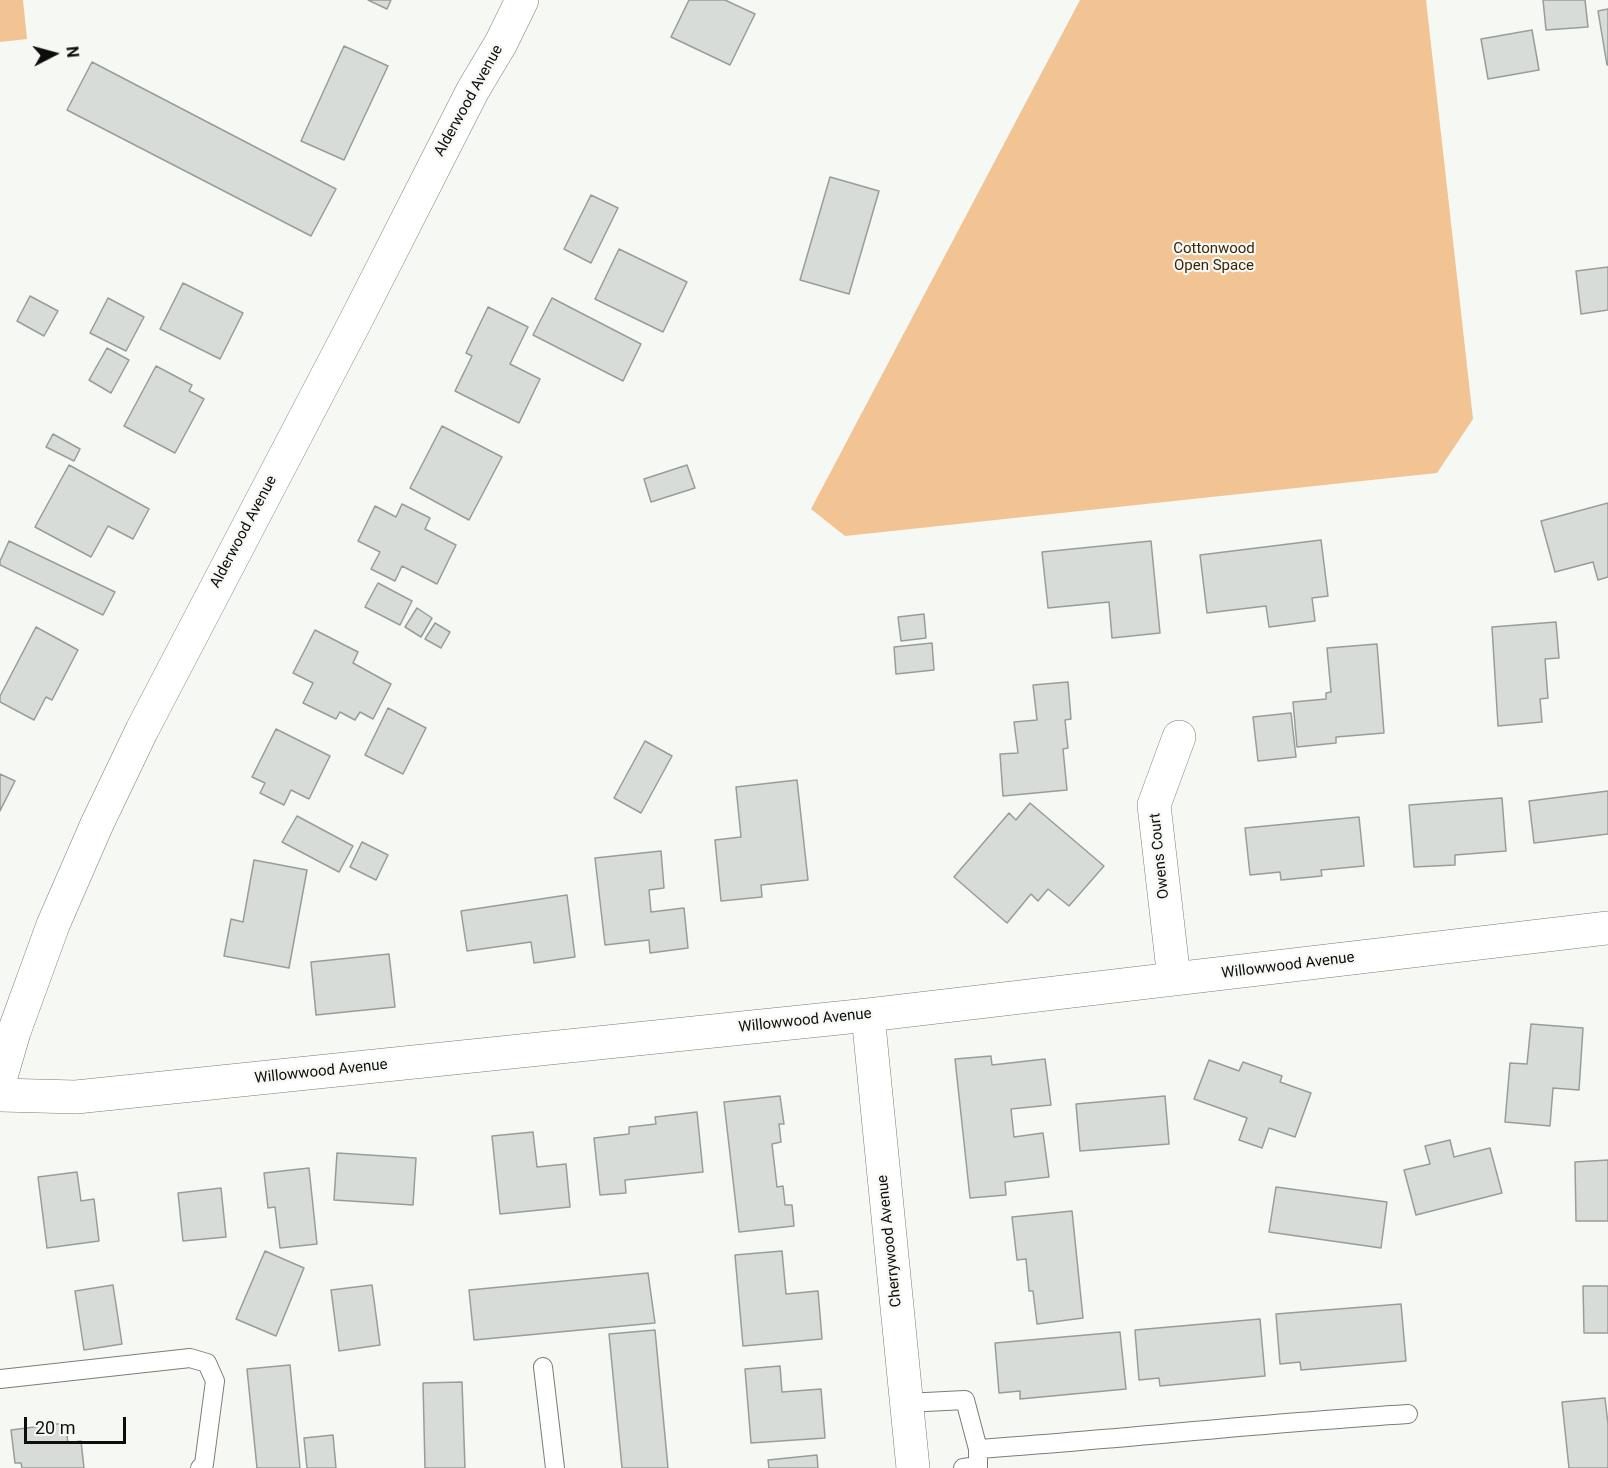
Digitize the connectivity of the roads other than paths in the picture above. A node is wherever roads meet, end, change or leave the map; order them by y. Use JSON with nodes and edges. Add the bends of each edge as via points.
{"nodes":[{"id":1,"x":522,"y":0,"type":"edge"},
{"id":2,"x":1179,"y":737,"type":"dead end"},
{"id":3,"x":1608,"y":928,"type":"edge"},
{"id":4,"x":1174,"y":979,"type":"junction"},
{"id":5,"x":868,"y":1015,"type":"junction"},
{"id":6,"x":2,"y":1064,"type":"edge"},
{"id":7,"x":0,"y":1095,"type":"edge"},
{"id":8,"x":543,"y":1367,"type":"dead end"},
{"id":9,"x":0,"y":1379,"type":"edge"},
{"id":10,"x":906,"y":1403,"type":"junction"},
{"id":11,"x":1408,"y":1414,"type":"dead end"},
{"id":12,"x":978,"y":1449,"type":"junction"},
{"id":13,"x":200,"y":1468,"type":"edge"},
{"id":14,"x":555,"y":1468,"type":"edge"},
{"id":15,"x":913,"y":1468,"type":"edge"},
{"id":16,"x":963,"y":1468,"type":"edge"}],
"edges":[{"from":1,"to":6,"type":"street","name":"Alderwood Avenue","via":[[142,730],[53,925]]},
{"from":2,"to":4,"type":"street","name":"Owens Court","via":[[1154,805]]},
{"from":3,"to":4,"type":"street","name":"Willowwood Avenue"},
{"from":4,"to":5,"type":"street","name":"Willowwood Avenue"},
{"from":5,"to":7,"type":"street","name":"Willowwood Avenue","via":[[76,1097]]},
{"from":5,"to":10,"type":"street","name":"Cherrywood Avenue"},
{"from":8,"to":14,"type":"lane"},
{"from":9,"to":13,"type":"lane","via":[[190,1359],[207,1364],[215,1382],[204,1464]]},
{"from":10,"to":12,"type":"lane","via":[[965,1400]]},
{"from":10,"to":15,"type":"street","name":"Cherrywood Avenue"},
{"from":11,"to":12,"type":"lane"},
{"from":12,"to":16,"type":"lane","via":[[978,1466]]}]}
